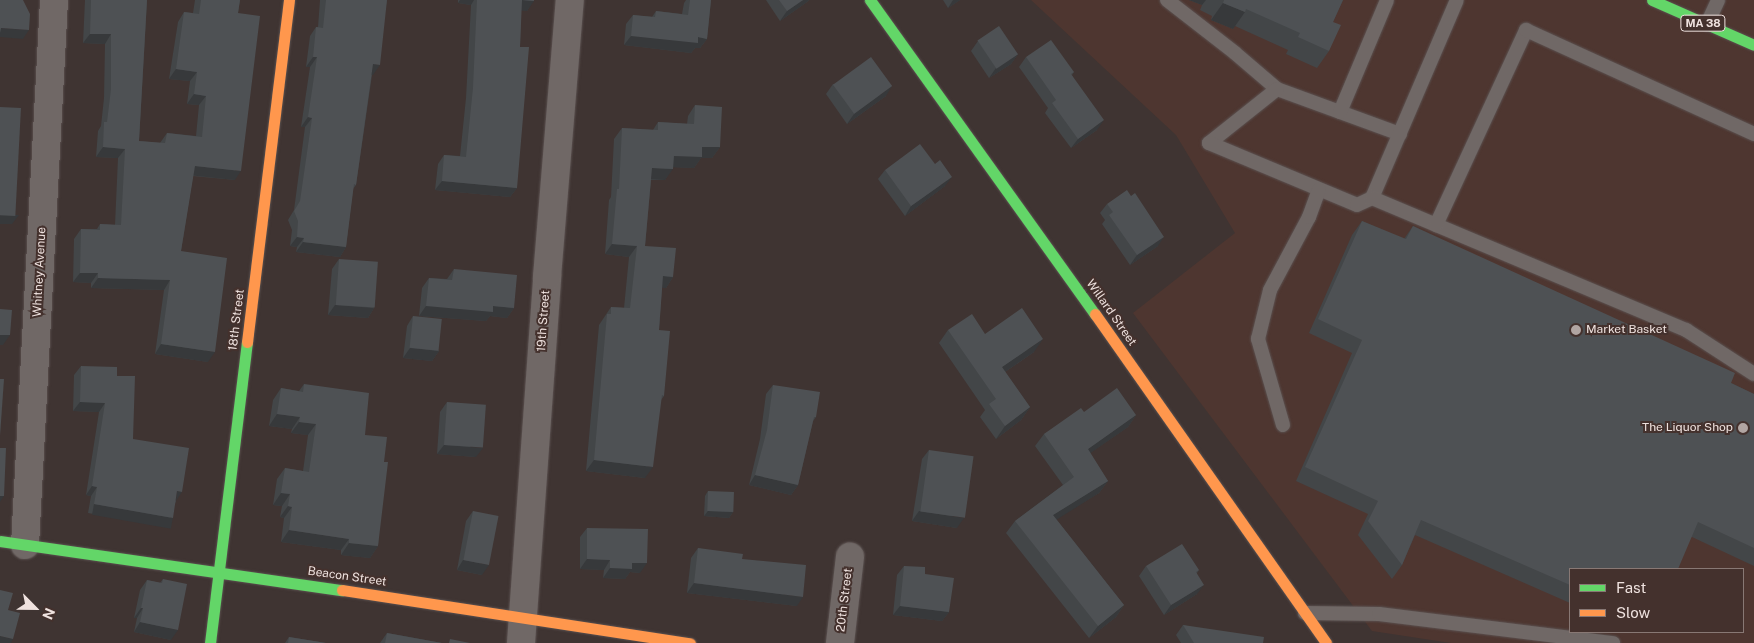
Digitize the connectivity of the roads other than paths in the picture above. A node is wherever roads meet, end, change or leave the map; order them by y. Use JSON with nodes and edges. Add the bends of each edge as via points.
{"nodes":[{"id":1,"x":54,"y":0,"type":"edge"},
{"id":2,"x":289,"y":0,"type":"edge"},
{"id":3,"x":570,"y":0,"type":"edge"},
{"id":4,"x":870,"y":0,"type":"edge"},
{"id":5,"x":1167,"y":0,"type":"edge"},
{"id":6,"x":1387,"y":0,"type":"edge"},
{"id":7,"x":1457,"y":0,"type":"edge"},
{"id":8,"x":1652,"y":0,"type":"edge"},
{"id":9,"x":1718,"y":0,"type":"edge"},
{"id":10,"x":1707,"y":24,"type":"junction"},
{"id":11,"x":1754,"y":46,"type":"edge"},
{"id":12,"x":1277,"y":89,"type":"junction"},
{"id":13,"x":1340,"y":112,"type":"junction"},
{"id":14,"x":1400,"y":134,"type":"junction"},
{"id":15,"x":1754,"y":134,"type":"edge"},
{"id":16,"x":1318,"y":190,"type":"junction"},
{"id":17,"x":1372,"y":198,"type":"junction"},
{"id":18,"x":1436,"y":225,"type":"junction"},
{"id":19,"x":1754,"y":374,"type":"edge"},
{"id":20,"x":1283,"y":425,"type":"dead end"},
{"id":21,"x":13,"y":543,"type":"edge"},
{"id":22,"x":850,"y":557,"type":"dead end"},
{"id":23,"x":220,"y":572,"type":"junction"},
{"id":24,"x":1305,"y":613,"type":"junction"},
{"id":25,"x":523,"y":630,"type":"edge"},
{"id":26,"x":210,"y":643,"type":"edge"},
{"id":27,"x":690,"y":643,"type":"edge"},
{"id":28,"x":840,"y":643,"type":"edge"},
{"id":29,"x":1326,"y":643,"type":"edge"},
{"id":30,"x":1613,"y":643,"type":"edge"}],
"edges":[{"from":1,"to":21,"type":"street","name":"Whitney Avenue"},
{"from":2,"to":23,"type":"street","name":"18th Street"},
{"from":3,"to":25,"type":"street","name":"19th Street"},
{"from":4,"to":24,"type":"street","name":"Willard Street"},
{"from":5,"to":12,"type":"lane"},
{"from":6,"to":13,"type":"lane"},
{"from":7,"to":14,"type":"lane"},
{"from":8,"to":10,"type":"street","number":"MA 38"},
{"from":9,"to":10,"type":"lane"},
{"from":10,"to":11,"type":"street","number":"MA 38"},
{"from":12,"to":13,"type":"lane"},
{"from":12,"to":16,"type":"lane","via":[[1209,143]]},
{"from":13,"to":14,"type":"lane"},
{"from":14,"to":17,"type":"lane"},
{"from":15,"to":18,"type":"lane","via":[[1526,30]]},
{"from":16,"to":17,"type":"lane","via":[[1357,205]]},
{"from":16,"to":20,"type":"lane","via":[[1309,217],[1270,290],[1258,339]]},
{"from":17,"to":18,"type":"lane"},
{"from":18,"to":19,"type":"lane","via":[[1686,330]]},
{"from":21,"to":23,"type":"street","name":"Beacon Street"},
{"from":22,"to":28,"type":"street","name":"20th Street"},
{"from":23,"to":25,"type":"street","name":"Beacon Street"},
{"from":23,"to":26,"type":"street","name":"18th Street"},
{"from":24,"to":29,"type":"street","name":"Willard Street"},
{"from":24,"to":30,"type":"lane","via":[[1379,614]]},
{"from":25,"to":27,"type":"street","name":"Beacon Street"}]}
